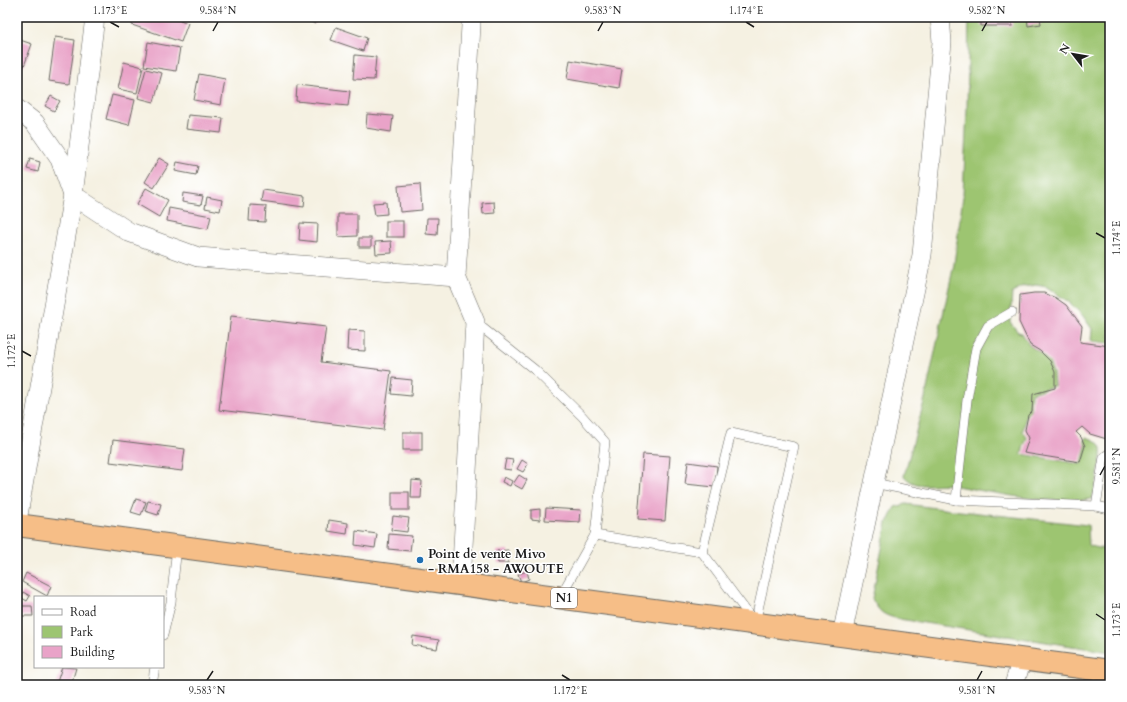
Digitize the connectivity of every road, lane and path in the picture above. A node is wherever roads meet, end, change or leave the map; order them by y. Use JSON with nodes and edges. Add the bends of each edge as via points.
{"nodes":[{"id":1,"x":95,"y":17,"type":"edge"},
{"id":2,"x":470,"y":17,"type":"edge"},
{"id":3,"x":940,"y":17,"type":"edge"},
{"id":4,"x":17,"y":109,"type":"edge"},
{"id":5,"x":72,"y":195,"type":"junction"},
{"id":6,"x":456,"y":277,"type":"junction"},
{"id":7,"x":1012,"y":312,"type":"dead end"},
{"id":8,"x":475,"y":322,"type":"junction"},
{"id":9,"x":1110,"y":453,"type":"edge"},
{"id":10,"x":874,"y":483,"type":"junction"},
{"id":11,"x":956,"y":500,"type":"junction"},
{"id":12,"x":1096,"y":506,"type":"junction"},
{"id":13,"x":1110,"y":509,"type":"edge"},
{"id":14,"x":17,"y":521,"type":"edge"},
{"id":15,"x":17,"y":526,"type":"edge"},
{"id":16,"x":595,"y":535,"type":"junction"},
{"id":17,"x":177,"y":547,"type":"junction"},
{"id":18,"x":702,"y":552,"type":"junction"},
{"id":19,"x":461,"y":584,"type":"junction"},
{"id":20,"x":560,"y":597,"type":"junction"},
{"id":21,"x":755,"y":623,"type":"junction"},
{"id":22,"x":164,"y":631,"type":"edge"},
{"id":23,"x":842,"y":635,"type":"junction"},
{"id":24,"x":1022,"y":659,"type":"junction"},
{"id":25,"x":155,"y":668,"type":"edge"},
{"id":26,"x":1110,"y":671,"type":"edge"},
{"id":27,"x":152,"y":685,"type":"edge"},
{"id":28,"x":1014,"y":685,"type":"edge"}],
"edges":[{"from":1,"to":5,"type":"street"},
{"from":2,"to":6,"type":"street"},
{"from":3,"to":10,"type":"street","via":[[942,42],[922,254]]},
{"from":4,"to":5,"type":"street","via":[[35,123],[60,159]]},
{"from":5,"to":6,"type":"street","via":[[129,232],[198,257]]},
{"from":5,"to":14,"type":"street"},
{"from":6,"to":8,"type":"street"},
{"from":7,"to":11,"type":"lane","via":[[988,326],[976,348],[967,400]]},
{"from":8,"to":16,"type":"lane","via":[[535,370],[605,442]]},
{"from":8,"to":19,"type":"street"},
{"from":9,"to":12,"type":"lane","via":[[1104,457]]},
{"from":10,"to":11,"type":"lane"},
{"from":10,"to":23,"type":"street"},
{"from":11,"to":12,"type":"lane"},
{"from":12,"to":13,"type":"lane"},
{"from":15,"to":17,"type":"highway","number":"N1"},
{"from":16,"to":18,"type":"lane"},
{"from":16,"to":20,"type":"lane"},
{"from":17,"to":19,"type":"highway","number":"N1"},
{"from":17,"to":22,"type":"lane","via":[[171,602]]},
{"from":18,"to":21,"type":"lane"},
{"from":18,"to":21,"type":"lane","via":[[731,433],[794,447]]},
{"from":19,"to":20,"type":"highway","number":"N1"},
{"from":20,"to":21,"type":"highway","number":"N1"},
{"from":21,"to":23,"type":"highway","number":"N1"},
{"from":23,"to":24,"type":"highway","number":"N1"},
{"from":24,"to":26,"type":"highway","number":"N1"},
{"from":24,"to":28,"type":"street"},
{"from":25,"to":27,"type":"lane"}]}
